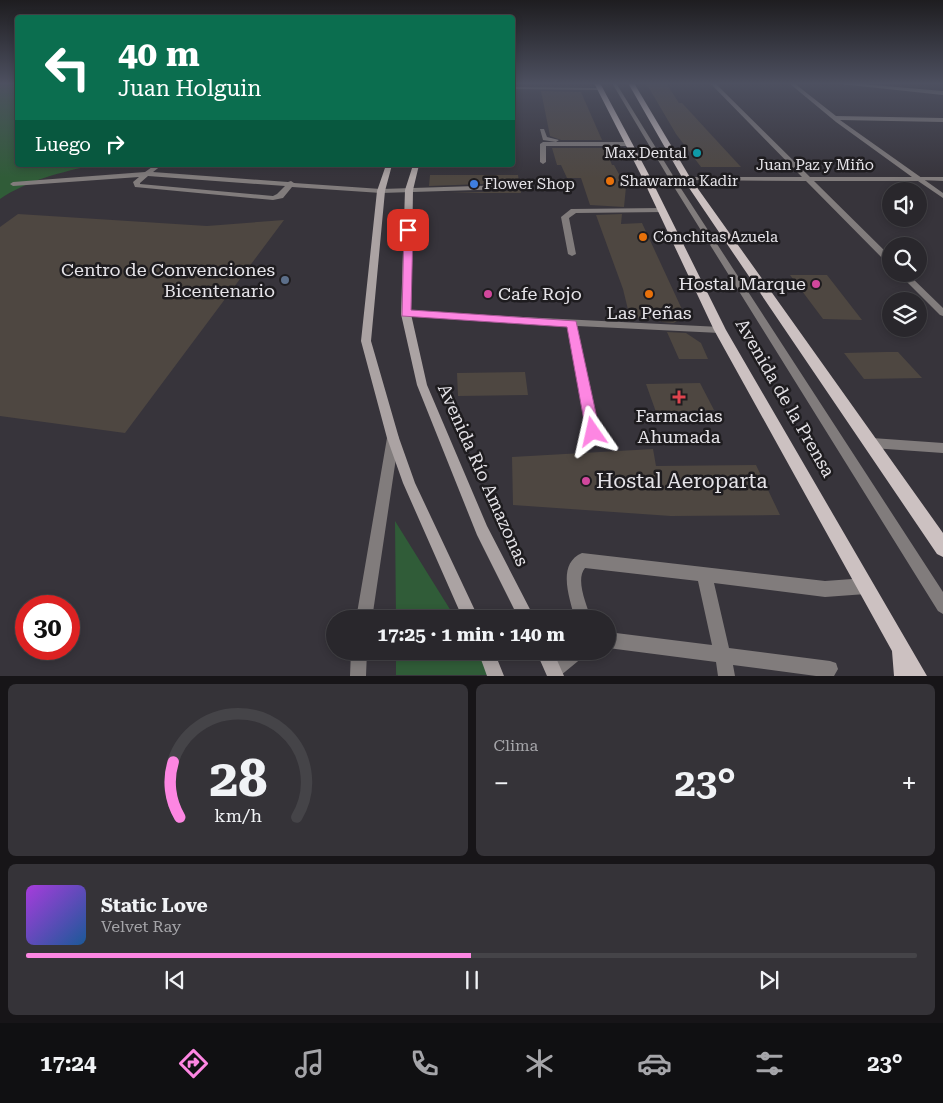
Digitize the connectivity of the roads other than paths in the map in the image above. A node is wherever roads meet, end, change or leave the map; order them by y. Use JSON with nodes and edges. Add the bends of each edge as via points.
{"nodes":[{"id":1,"x":613,"y":115,"type":"edge"},
{"id":2,"x":633,"y":115,"type":"edge"},
{"id":3,"x":649,"y":115,"type":"edge"},
{"id":4,"x":744,"y":115,"type":"edge"},
{"id":5,"x":831,"y":115,"type":"edge"},
{"id":6,"x":835,"y":118,"type":"junction"},
{"id":7,"x":943,"y":120,"type":"edge"},
{"id":8,"x":542,"y":130,"type":"dead end"},
{"id":9,"x":628,"y":143,"type":"junction"},
{"id":10,"x":543,"y":162,"type":"dead end"},
{"id":11,"x":157,"y":167,"type":"edge"},
{"id":12,"x":389,"y":167,"type":"edge"},
{"id":13,"x":415,"y":167,"type":"edge"},
{"id":14,"x":148,"y":174,"type":"junction"},
{"id":15,"x":687,"y":179,"type":"junction"},
{"id":16,"x":808,"y":179,"type":"junction"},
{"id":17,"x":920,"y":179,"type":"junction"},
{"id":18,"x":943,"y":179,"type":"edge"},
{"id":19,"x":291,"y":183,"type":"junction"},
{"id":20,"x":13,"y":184,"type":"dead end"},
{"id":21,"x":508,"y":187,"type":"dead end"},
{"id":22,"x":409,"y":190,"type":"junction"},
{"id":23,"x":381,"y":191,"type":"junction"},
{"id":24,"x":943,"y":196,"type":"edge"},
{"id":25,"x":662,"y":210,"type":"junction"},
{"id":26,"x":882,"y":253,"type":"edge"},
{"id":27,"x":572,"y":254,"type":"dead end"},
{"id":28,"x":911,"y":282,"type":"edge"},
{"id":29,"x":943,"y":313,"type":"edge"},
{"id":30,"x":406,"y":314,"type":"junction"},
{"id":31,"x":572,"y":323,"type":"junction"},
{"id":32,"x":720,"y":330,"type":"junction"},
{"id":33,"x":593,"y":432,"type":"dead end"},
{"id":34,"x":393,"y":438,"type":"junction"},
{"id":35,"x":872,"y":444,"type":"junction"},
{"id":36,"x":943,"y":448,"type":"edge"},
{"id":37,"x":943,"y":548,"type":"edge"},
{"id":38,"x":704,"y":574,"type":"junction"},
{"id":39,"x":866,"y":586,"type":"junction"},
{"id":40,"x":943,"y":606,"type":"edge"},
{"id":41,"x":365,"y":610,"type":"edge"},
{"id":42,"x":467,"y":610,"type":"edge"},
{"id":43,"x":522,"y":610,"type":"edge"},
{"id":44,"x":581,"y":610,"type":"edge"},
{"id":45,"x":616,"y":641,"type":"edge"},
{"id":46,"x":899,"y":644,"type":"junction"},
{"id":47,"x":722,"y":655,"type":"junction"},
{"id":48,"x":359,"y":660,"type":"edge"},
{"id":49,"x":490,"y":660,"type":"edge"},
{"id":50,"x":548,"y":660,"type":"edge"},
{"id":51,"x":568,"y":660,"type":"edge"},
{"id":52,"x":830,"y":669,"type":"dead end"},
{"id":53,"x":555,"y":673,"type":"edge"},
{"id":54,"x":358,"y":676,"type":"edge"},
{"id":55,"x":496,"y":676,"type":"edge"},
{"id":56,"x":727,"y":676,"type":"edge"},
{"id":57,"x":905,"y":676,"type":"edge"},
{"id":58,"x":917,"y":676,"type":"edge"}],
"edges":[{"from":1,"to":9,"type":"main road","name":"Avenida de la Prensa"},
{"from":2,"to":40,"type":"street"},
{"from":3,"to":15,"type":"main road","name":"Avenida de la Prensa"},
{"from":4,"to":16,"type":"street"},
{"from":5,"to":6,"type":"street"},
{"from":6,"to":7,"type":"street"},
{"from":6,"to":17,"type":"street"},
{"from":8,"to":9,"type":"street","via":[[545,139],[549,140]]},
{"from":9,"to":10,"type":"street","via":[[543,144]]},
{"from":9,"to":25,"type":"main road","name":"Avenida de la Prensa"},
{"from":11,"to":14,"type":"street"},
{"from":12,"to":23,"type":"main road"},
{"from":13,"to":22,"type":"main road","name":"Avenida Río Amazonas"},
{"from":14,"to":19,"type":"street"},
{"from":14,"to":19,"type":"street","via":[[136,182],[137,186],[274,198]]},
{"from":14,"to":20,"type":"street"},
{"from":15,"to":16,"type":"street","name":"Juan Paz y Miño"},
{"from":15,"to":35,"type":"main road","name":"Avenida de la Prensa"},
{"from":16,"to":17,"type":"street","name":"Juan Paz y Miño"},
{"from":16,"to":26,"type":"street"},
{"from":17,"to":18,"type":"street","name":"Juan Paz y Miño"},
{"from":17,"to":24,"type":"street"},
{"from":19,"to":23,"type":"street"},
{"from":21,"to":22,"type":"street"},
{"from":22,"to":23,"type":"street"},
{"from":22,"to":30,"type":"main road","name":"Avenida Río Amazonas"},
{"from":23,"to":34,"type":"main road","via":[[366,341]]},
{"from":25,"to":27,"type":"street","via":[[574,211],[565,217]]},
{"from":25,"to":32,"type":"main road","name":"Avenida de la Prensa"},
{"from":28,"to":29,"type":"street"},
{"from":30,"to":31,"type":"street"},
{"from":30,"to":43,"type":"main road","name":"Avenida Río Amazonas","via":[[422,385],[482,530]]},
{"from":31,"to":32,"type":"street"},
{"from":31,"to":33,"type":"street"},
{"from":32,"to":39,"type":"main road","name":"Avenida de la Prensa"},
{"from":34,"to":41,"type":"street"},
{"from":34,"to":42,"type":"main road","via":[[409,483]]},
{"from":35,"to":36,"type":"street"},
{"from":35,"to":37,"type":"main road","name":"Avenida de la Prensa"},
{"from":38,"to":39,"type":"street","via":[[825,589]]},
{"from":38,"to":44,"type":"street","via":[[582,560],[576,564],[573,576]]},
{"from":38,"to":47,"type":"street"},
{"from":39,"to":46,"type":"main road","name":"Avenida de la Prensa"},
{"from":45,"to":47,"type":"street"},
{"from":46,"to":57,"type":"main road"},
{"from":46,"to":58,"type":"main road","name":"Avenida de la Prensa"},
{"from":47,"to":52,"type":"street"},
{"from":47,"to":56,"type":"street"},
{"from":48,"to":54,"type":"street"},
{"from":49,"to":55,"type":"main road"},
{"from":50,"to":53,"type":"main road"},
{"from":51,"to":53,"type":"street"}]}
